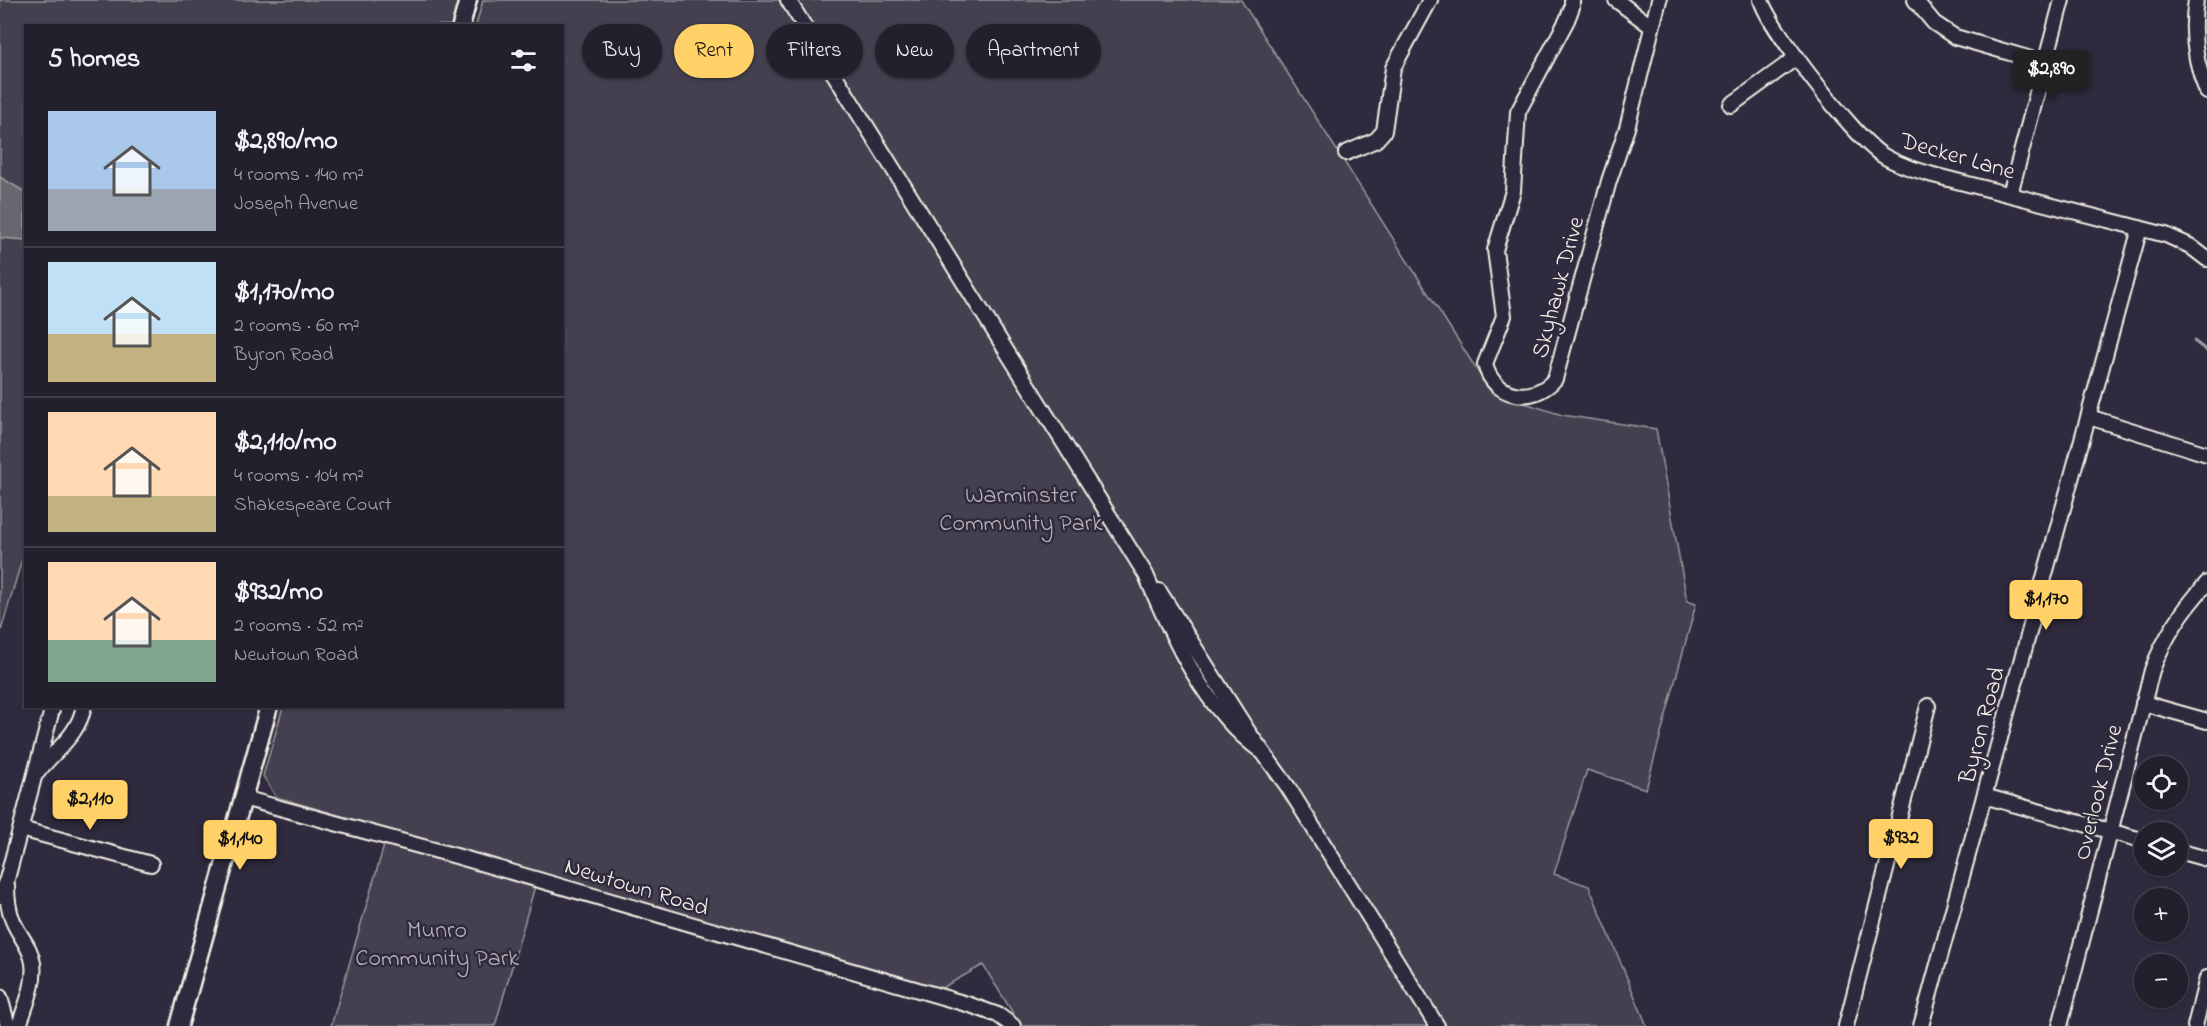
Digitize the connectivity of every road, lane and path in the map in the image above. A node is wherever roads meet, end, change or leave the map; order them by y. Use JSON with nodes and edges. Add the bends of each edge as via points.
{"nodes":[{"id":1,"x":468,"y":0,"type":"edge"},
{"id":2,"x":788,"y":0,"type":"edge"},
{"id":3,"x":1430,"y":0,"type":"edge"},
{"id":4,"x":1616,"y":0,"type":"edge"},
{"id":5,"x":1761,"y":0,"type":"edge"},
{"id":6,"x":1915,"y":0,"type":"edge"},
{"id":7,"x":2062,"y":0,"type":"edge"},
{"id":8,"x":2196,"y":0,"type":"edge"},
{"id":9,"x":1572,"y":1,"type":"edge"},
{"id":10,"x":1657,"y":5,"type":"edge"},
{"id":11,"x":462,"y":24,"type":"edge"},
{"id":12,"x":1652,"y":27,"type":"junction"},
{"id":13,"x":1797,"y":57,"type":"junction"},
{"id":14,"x":2045,"y":63,"type":"junction"},
{"id":15,"x":2207,"y":92,"type":"edge"},
{"id":16,"x":1731,"y":105,"type":"dead end"},
{"id":17,"x":1346,"y":153,"type":"dead end"},
{"id":18,"x":2010,"y":194,"type":"junction"},
{"id":19,"x":2140,"y":228,"type":"junction"},
{"id":20,"x":2207,"y":259,"type":"edge"},
{"id":21,"x":2089,"y":417,"type":"junction"},
{"id":22,"x":2207,"y":454,"type":"edge"},
{"id":23,"x":2207,"y":583,"type":"edge"},
{"id":24,"x":2143,"y":703,"type":"junction"},
{"id":25,"x":1928,"y":706,"type":"dead end"},
{"id":26,"x":52,"y":708,"type":"edge"},
{"id":27,"x":84,"y":708,"type":"edge"},
{"id":28,"x":268,"y":708,"type":"edge"},
{"id":29,"x":2207,"y":721,"type":"edge"},
{"id":30,"x":37,"y":773,"type":"junction"},
{"id":31,"x":1984,"y":796,"type":"junction"},
{"id":32,"x":243,"y":798,"type":"junction"},
{"id":33,"x":21,"y":829,"type":"junction"},
{"id":34,"x":2110,"y":831,"type":"junction"},
{"id":35,"x":2134,"y":838,"type":"edge"},
{"id":36,"x":2188,"y":854,"type":"edge"},
{"id":37,"x":2207,"y":859,"type":"edge"},
{"id":38,"x":151,"y":864,"type":"dead end"},
{"id":39,"x":8,"y":879,"type":"junction"},
{"id":40,"x":0,"y":896,"type":"edge"},
{"id":41,"x":2207,"y":978,"type":"edge"},
{"id":42,"x":0,"y":997,"type":"edge"},
{"id":43,"x":8,"y":1026,"type":"edge"},
{"id":44,"x":19,"y":1026,"type":"edge"},
{"id":45,"x":178,"y":1026,"type":"edge"},
{"id":46,"x":1013,"y":1026,"type":"edge"},
{"id":47,"x":1437,"y":1026,"type":"edge"},
{"id":48,"x":1845,"y":1026,"type":"edge"},
{"id":49,"x":1921,"y":1026,"type":"edge"},
{"id":50,"x":2060,"y":1026,"type":"edge"},
{"id":51,"x":2195,"y":1026,"type":"edge"}],
"edges":[{"from":1,"to":11,"type":"main road"},
{"from":2,"to":47,"type":"street","via":[[1146,575],[1166,625],[1221,715],[1261,750],[1288,787]]},
{"from":3,"to":17,"type":"street","via":[[1394,68],[1384,131],[1376,140]]},
{"from":4,"to":12,"type":"street"},
{"from":5,"to":13,"type":"street","name":"Decker Lane"},
{"from":6,"to":14,"type":"street","via":[[1934,23],[1955,37]]},
{"from":7,"to":14,"type":"street"},
{"from":8,"to":15,"type":"street","via":[[2195,42]]},
{"from":9,"to":12,"type":"street","name":"Skyhawk Drive","via":[[1567,20],[1518,112],[1513,191],[1495,250],[1505,310],[1485,364],[1497,385],[1513,394],[1539,393],[1555,379],[1609,181],[1628,128]]},
{"from":10,"to":12,"type":"street","name":"Skyhawk Drive"},
{"from":13,"to":16,"type":"street"},
{"from":13,"to":18,"type":"street","name":"Decker Lane","via":[[1860,137],[1883,156],[1910,168]]},
{"from":14,"to":18,"type":"street"},
{"from":18,"to":19,"type":"street","name":"Decker Lane"},
{"from":19,"to":20,"type":"street","name":"Decker Lane","via":[[2180,240]]},
{"from":19,"to":21,"type":"street","name":"Byron Road"},
{"from":21,"to":22,"type":"street"},
{"from":21,"to":31,"type":"street","name":"Byron Road"},
{"from":23,"to":24,"type":"street","name":"Overlook Drive","via":[[2181,613],[2160,650]]},
{"from":24,"to":29,"type":"street"},
{"from":24,"to":34,"type":"street","name":"Overlook Drive"},
{"from":25,"to":48,"type":"street"},
{"from":26,"to":30,"type":"street"},
{"from":27,"to":30,"type":"street","via":[[71,737]]},
{"from":28,"to":32,"type":"main road"},
{"from":30,"to":33,"type":"street"},
{"from":31,"to":34,"type":"street"},
{"from":31,"to":49,"type":"street","name":"Byron Road"},
{"from":32,"to":45,"type":"main road"},
{"from":32,"to":46,"type":"street","name":"Newtown Road","via":[[981,1008]]},
{"from":33,"to":38,"type":"street"},
{"from":33,"to":39,"type":"street"},
{"from":34,"to":35,"type":"street"},
{"from":34,"to":50,"type":"street","name":"Overlook Drive"},
{"from":36,"to":37,"type":"street"},
{"from":39,"to":40,"type":"street"},
{"from":39,"to":44,"type":"street","via":[[13,920],[33,966]]},
{"from":41,"to":51,"type":"street"},
{"from":42,"to":43,"type":"street"}]}
